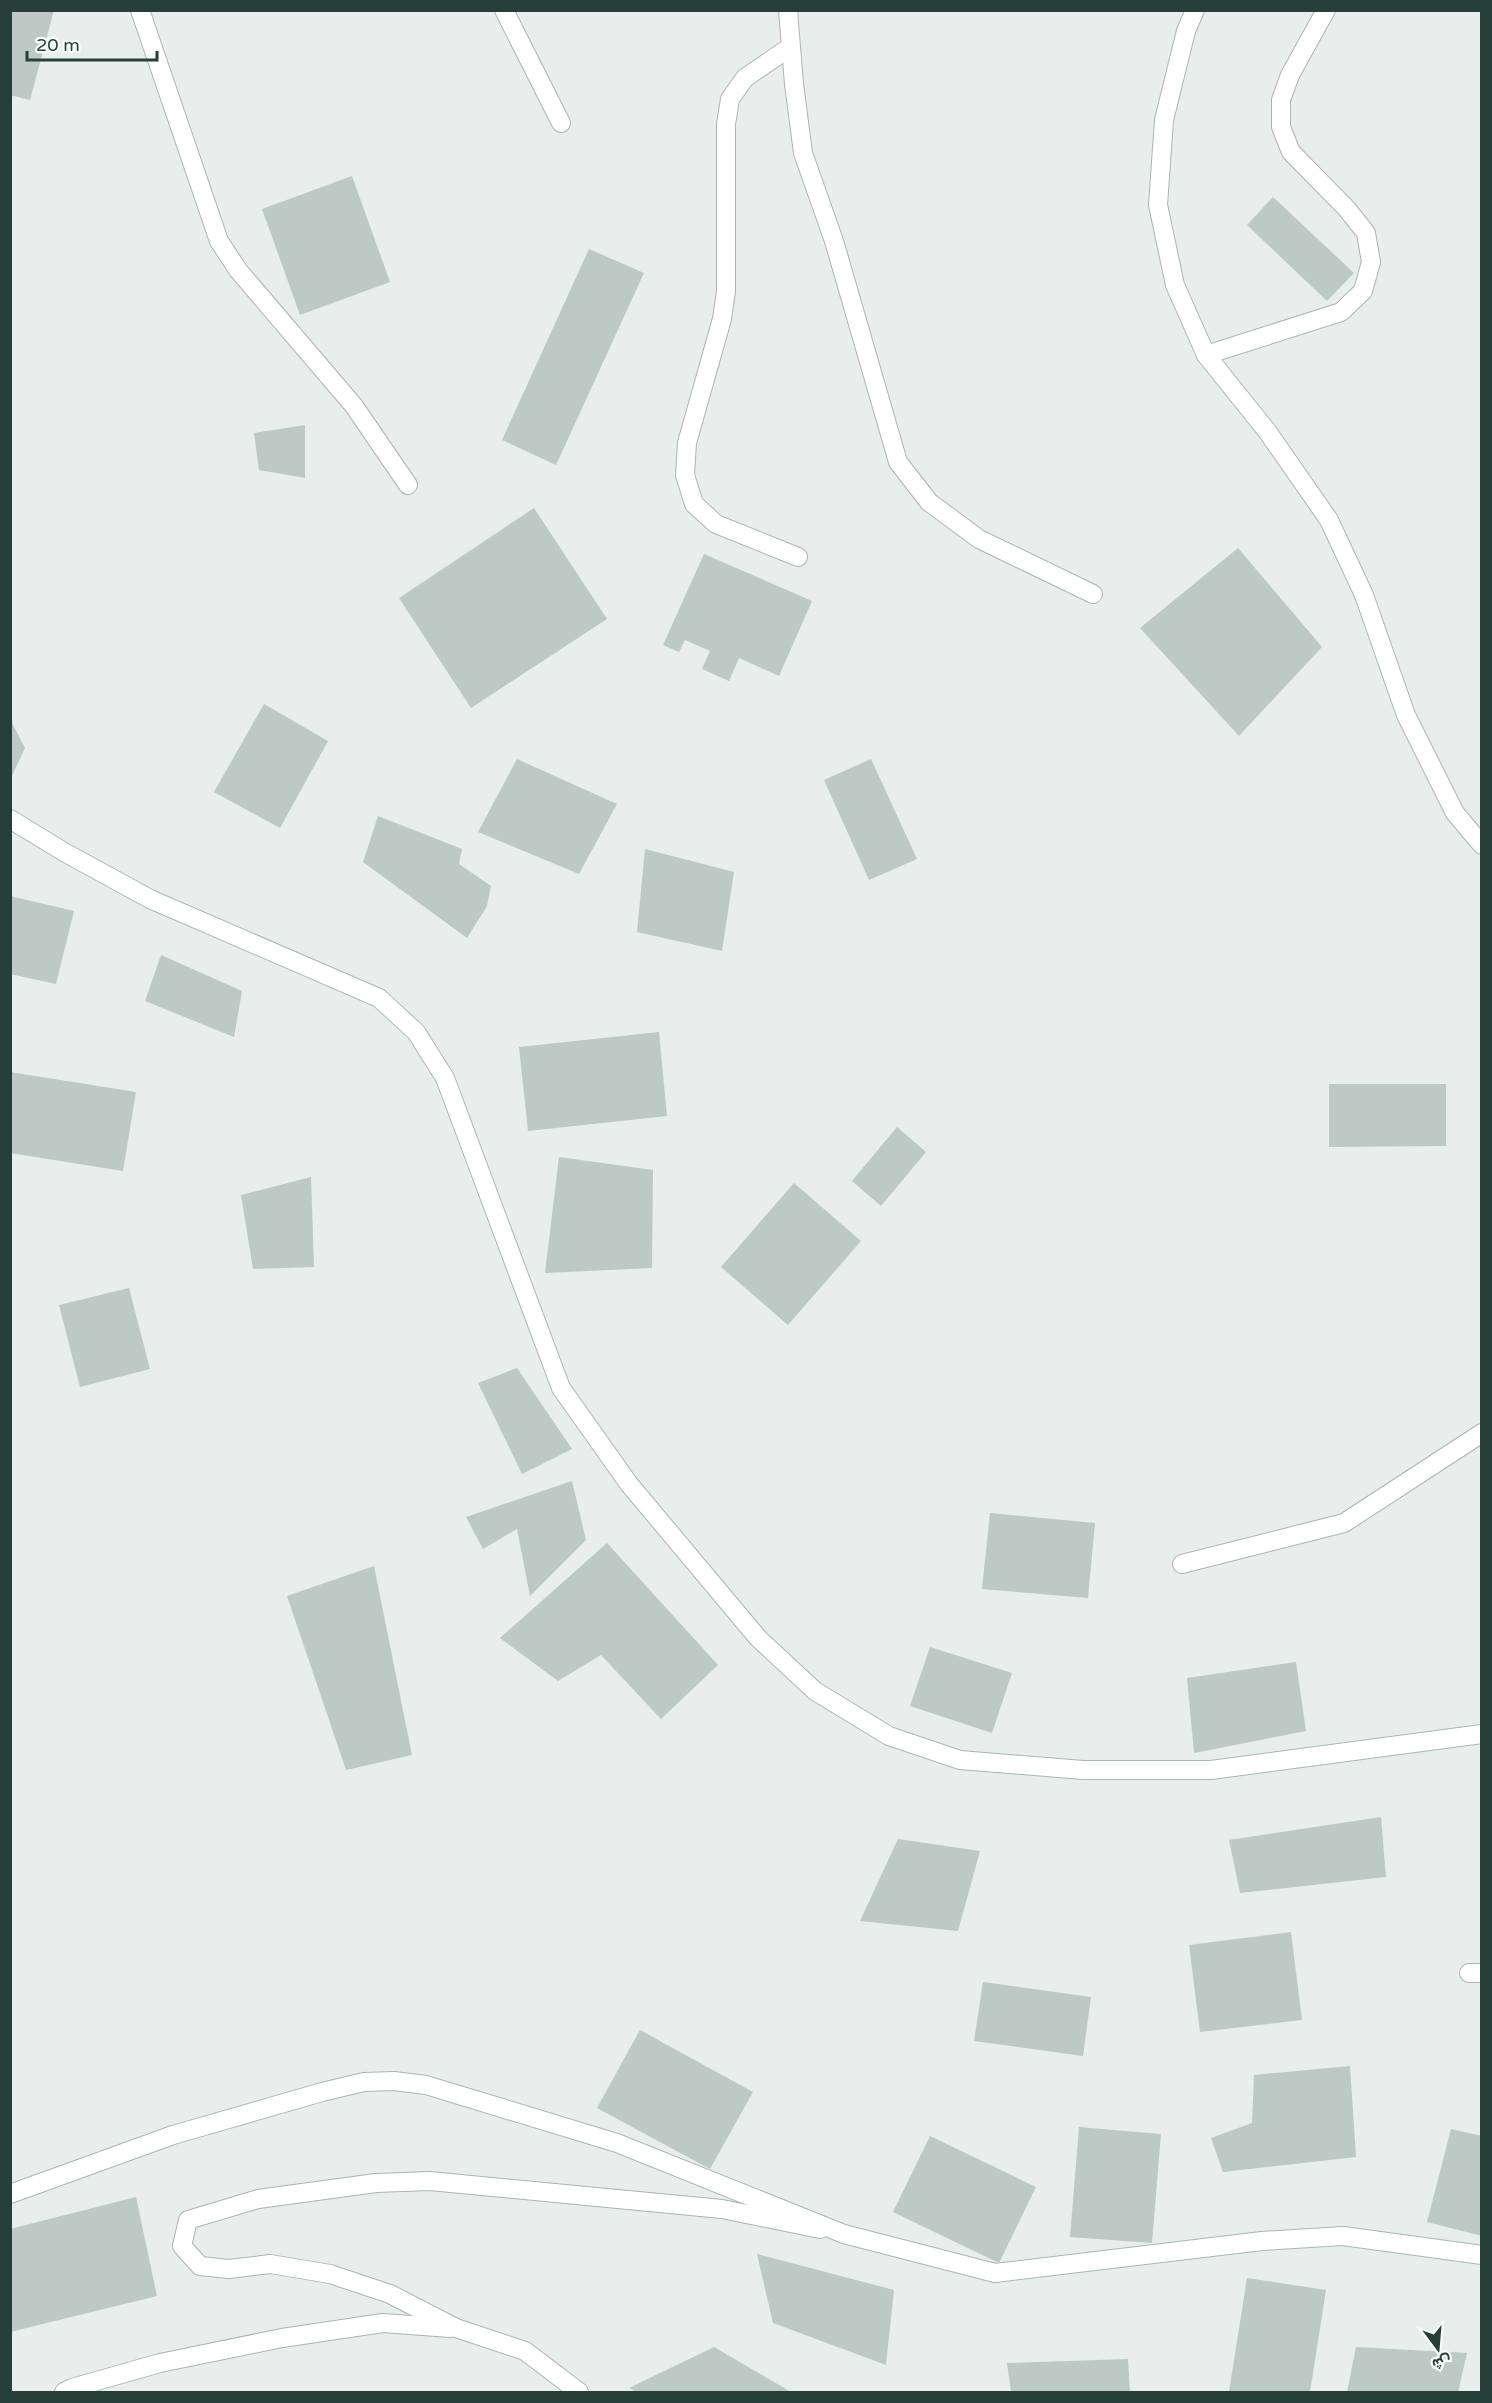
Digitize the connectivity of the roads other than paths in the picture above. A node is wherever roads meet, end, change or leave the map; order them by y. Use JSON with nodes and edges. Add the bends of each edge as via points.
{"nodes":[{"id":1,"x":140,"y":10,"type":"edge"},
{"id":2,"x":504,"y":10,"type":"edge"},
{"id":3,"x":788,"y":10,"type":"edge"},
{"id":4,"x":1195,"y":10,"type":"edge"},
{"id":5,"x":1326,"y":10,"type":"edge"},
{"id":6,"x":790,"y":47,"type":"junction"},
{"id":7,"x":561,"y":123,"type":"dead end"},
{"id":8,"x":1206,"y":355,"type":"junction"},
{"id":9,"x":408,"y":484,"type":"dead end"},
{"id":10,"x":798,"y":556,"type":"dead end"},
{"id":11,"x":1093,"y":594,"type":"dead end"},
{"id":12,"x":10,"y":819,"type":"edge"},
{"id":13,"x":1482,"y":844,"type":"edge"},
{"id":14,"x":1482,"y":1433,"type":"edge"},
{"id":15,"x":1182,"y":1564,"type":"dead end"},
{"id":16,"x":1482,"y":1734,"type":"edge"},
{"id":17,"x":10,"y":2194,"type":"edge"},
{"id":18,"x":844,"y":2234,"type":"junction"},
{"id":19,"x":1482,"y":2254,"type":"edge"},
{"id":20,"x":456,"y":2328,"type":"junction"},
{"id":21,"x":64,"y":2392,"type":"edge"},
{"id":22,"x":579,"y":2392,"type":"edge"}],
"edges":[{"from":1,"to":9,"type":"street","via":[[219,241],[238,270],[354,406]]},
{"from":2,"to":7,"type":"street"},
{"from":3,"to":6,"type":"street"},
{"from":4,"to":8,"type":"street","via":[[1164,120],[1158,205],[1175,285]]},
{"from":5,"to":8,"type":"street","via":[[1290,75],[1281,100],[1281,128],[1291,152],[1366,233],[1371,262],[1363,291],[1341,312]]},
{"from":6,"to":10,"type":"street","via":[[746,78],[730,99],[726,124],[726,291],[722,319],[687,443],[686,475],[694,504],[716,524]]},
{"from":6,"to":11,"type":"street","via":[[803,153],[834,241],[898,462],[929,502],[979,538]]},
{"from":8,"to":13,"type":"street","via":[[1267,431],[1329,520],[1364,596],[1406,715],[1455,813]]},
{"from":12,"to":16,"type":"street","via":[[150,899],[379,998],[416,1032],[445,1078],[561,1388],[629,1484],[758,1638],[815,1691],[889,1736],[960,1760],[1083,1770],[1210,1770]]},
{"from":14,"to":15,"type":"street","via":[[1344,1523]]},
{"from":17,"to":18,"type":"street","via":[[172,2135],[322,2092],[364,2082],[394,2081],[426,2085],[616,2143]]},
{"from":18,"to":19,"type":"street","via":[[995,2273],[1262,2241],[1342,2236]]},
{"from":18,"to":20,"type":"street","via":[[722,2209],[430,2181],[376,2183],[258,2199],[188,2220],[182,2246],[200,2266],[229,2269],[270,2264],[330,2274],[390,2294]]},
{"from":20,"to":21,"type":"street","via":[[383,2323],[282,2338],[160,2363]]},
{"from":20,"to":22,"type":"street","via":[[525,2351]]}]}
